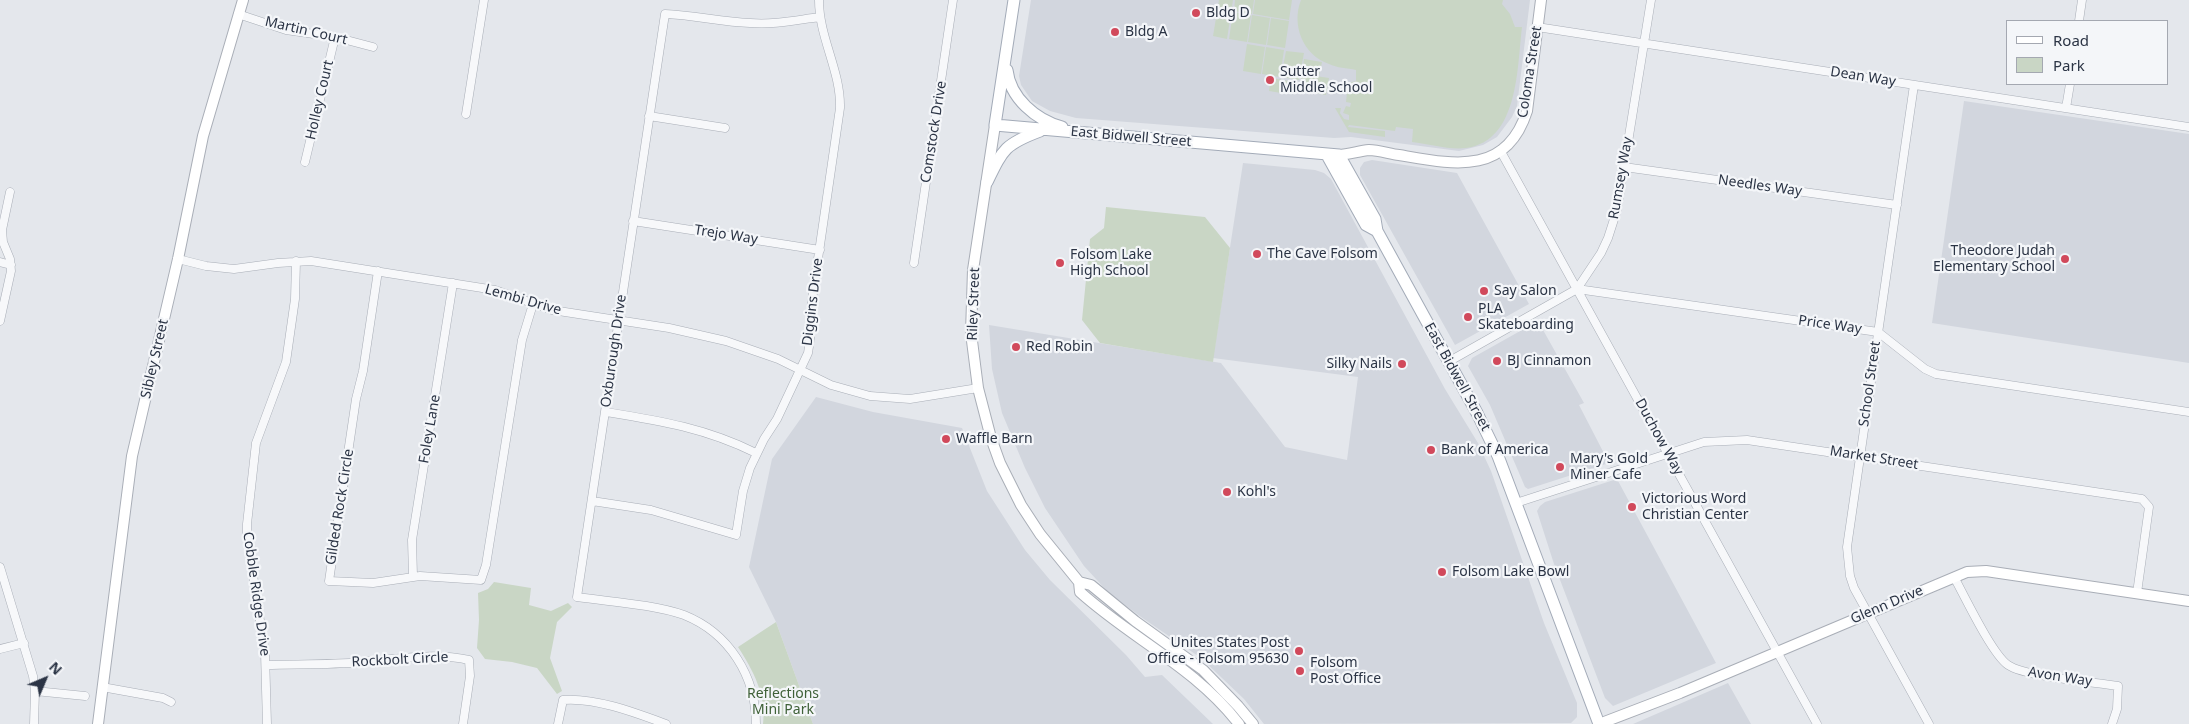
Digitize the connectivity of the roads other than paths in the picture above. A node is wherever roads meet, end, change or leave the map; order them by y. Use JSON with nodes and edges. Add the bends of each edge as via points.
{"nodes":[{"id":1,"x":243,"y":0,"type":"edge"},
{"id":2,"x":484,"y":0,"type":"edge"},
{"id":3,"x":818,"y":0,"type":"edge"},
{"id":4,"x":954,"y":0,"type":"edge"},
{"id":5,"x":1014,"y":0,"type":"edge"},
{"id":6,"x":1541,"y":0,"type":"edge"},
{"id":7,"x":1651,"y":0,"type":"edge"},
{"id":8,"x":2082,"y":0,"type":"edge"},
{"id":9,"x":238,"y":14,"type":"junction"},
{"id":10,"x":820,"y":17,"type":"junction"},
{"id":11,"x":2079,"y":20,"type":"edge"},
{"id":12,"x":1537,"y":27,"type":"junction"},
{"id":13,"x":335,"y":37,"type":"junction"},
{"id":14,"x":1644,"y":44,"type":"junction"},
{"id":15,"x":1007,"y":45,"type":"junction"},
{"id":16,"x":373,"y":47,"type":"dead end"},
{"id":17,"x":1914,"y":85,"type":"junction"},
{"id":18,"x":2070,"y":85,"type":"edge"},
{"id":19,"x":2066,"y":108,"type":"junction"},
{"id":20,"x":466,"y":114,"type":"dead end"},
{"id":21,"x":649,"y":116,"type":"junction"},
{"id":22,"x":995,"y":124,"type":"junction"},
{"id":23,"x":2189,"y":126,"type":"edge"},
{"id":24,"x":725,"y":128,"type":"dead end"},
{"id":25,"x":1044,"y":129,"type":"junction"},
{"id":26,"x":1083,"y":133,"type":"junction"},
{"id":27,"x":1500,"y":150,"type":"junction"},
{"id":28,"x":1327,"y":155,"type":"junction"},
{"id":29,"x":1339,"y":155,"type":"junction"},
{"id":30,"x":306,"y":162,"type":"dead end"},
{"id":31,"x":1624,"y":167,"type":"junction"},
{"id":32,"x":987,"y":182,"type":"junction"},
{"id":33,"x":10,"y":192,"type":"dead end"},
{"id":34,"x":1897,"y":204,"type":"junction"},
{"id":35,"x":633,"y":221,"type":"junction"},
{"id":36,"x":1377,"y":231,"type":"junction"},
{"id":37,"x":820,"y":250,"type":"junction"},
{"id":38,"x":178,"y":259,"type":"junction"},
{"id":39,"x":296,"y":261,"type":"junction"},
{"id":40,"x":0,"y":262,"type":"edge"},
{"id":41,"x":914,"y":263,"type":"dead end"},
{"id":42,"x":11,"y":265,"type":"junction"},
{"id":43,"x":378,"y":271,"type":"junction"},
{"id":44,"x":453,"y":283,"type":"junction"},
{"id":45,"x":1577,"y":289,"type":"junction"},
{"id":46,"x":533,"y":304,"type":"junction"},
{"id":47,"x":618,"y":320,"type":"junction"},
{"id":48,"x":0,"y":321,"type":"edge"},
{"id":49,"x":1878,"y":332,"type":"junction"},
{"id":50,"x":1448,"y":362,"type":"junction"},
{"id":51,"x":801,"y":370,"type":"junction"},
{"id":52,"x":978,"y":388,"type":"junction"},
{"id":53,"x":606,"y":412,"type":"junction"},
{"id":54,"x":2189,"y":412,"type":"edge"},
{"id":55,"x":756,"y":453,"type":"junction"},
{"id":56,"x":1668,"y":454,"type":"junction"},
{"id":57,"x":1860,"y":456,"type":"junction"},
{"id":58,"x":592,"y":501,"type":"junction"},
{"id":59,"x":1516,"y":503,"type":"junction"},
{"id":60,"x":0,"y":568,"type":"edge"},
{"id":61,"x":413,"y":576,"type":"junction"},
{"id":62,"x":1954,"y":577,"type":"junction"},
{"id":63,"x":1079,"y":582,"type":"junction"},
{"id":64,"x":2137,"y":593,"type":"junction"},
{"id":65,"x":2189,"y":601,"type":"edge"},
{"id":66,"x":1094,"y":604,"type":"junction"},
{"id":67,"x":1868,"y":614,"type":"junction"},
{"id":68,"x":1155,"y":634,"type":"junction"},
{"id":69,"x":24,"y":643,"type":"junction"},
{"id":70,"x":0,"y":649,"type":"edge"},
{"id":71,"x":1777,"y":651,"type":"junction"},
{"id":72,"x":266,"y":665,"type":"junction"},
{"id":73,"x":102,"y":687,"type":"junction"},
{"id":74,"x":35,"y":690,"type":"junction"},
{"id":75,"x":85,"y":696,"type":"dead end"},
{"id":76,"x":171,"y":702,"type":"dead end"},
{"id":77,"x":34,"y":724,"type":"edge"},
{"id":78,"x":98,"y":724,"type":"edge"},
{"id":79,"x":268,"y":724,"type":"edge"},
{"id":80,"x":463,"y":724,"type":"edge"},
{"id":81,"x":558,"y":724,"type":"edge"},
{"id":82,"x":666,"y":724,"type":"edge"},
{"id":83,"x":756,"y":724,"type":"edge"},
{"id":84,"x":1239,"y":724,"type":"edge"},
{"id":85,"x":1253,"y":724,"type":"edge"},
{"id":86,"x":1599,"y":724,"type":"edge"},
{"id":87,"x":1817,"y":724,"type":"edge"},
{"id":88,"x":1929,"y":724,"type":"edge"},
{"id":89,"x":2112,"y":724,"type":"edge"}],
"edges":[{"from":1,"to":9,"type":"street","name":"Sibley Street"},
{"from":2,"to":20,"type":"street"},
{"from":3,"to":10,"type":"street","name":"Diggins Drive"},
{"from":4,"to":41,"type":"street","name":"Comstock Drive"},
{"from":5,"to":15,"type":"main road","name":"Riley Street"},
{"from":6,"to":12,"type":"street","name":"Coloma Street"},
{"from":7,"to":14,"type":"street","name":"Rumsey Way"},
{"from":8,"to":11,"type":"street"},
{"from":9,"to":13,"type":"street","name":"Martin Court","via":[[286,30]]},
{"from":9,"to":38,"type":"street","name":"Sibley Street","via":[[203,136]]},
{"from":10,"to":21,"type":"street","name":"Oxburough Drive","via":[[768,24],[665,14]]},
{"from":10,"to":37,"type":"street","name":"Diggins Drive","via":[[838,82],[840,117]]},
{"from":12,"to":14,"type":"street","name":"Dean Way"},
{"from":12,"to":27,"type":"street","name":"Coloma Street","via":[[1527,111],[1514,137]]},
{"from":13,"to":16,"type":"street","name":"Martin Court"},
{"from":13,"to":30,"type":"street","name":"Holley Court"},
{"from":14,"to":17,"type":"street","name":"Dean Way"},
{"from":14,"to":31,"type":"street","name":"Rumsey Way"},
{"from":15,"to":22,"type":"main road","name":"Riley Street"},
{"from":15,"to":26,"type":"main road","via":[[1008,82],[1018,98],[1031,111],[1056,126]]},
{"from":17,"to":19,"type":"street","name":"Dean Way"},
{"from":17,"to":34,"type":"street","name":"School Street"},
{"from":18,"to":19,"type":"street"},
{"from":19,"to":23,"type":"street","name":"Dean Way"},
{"from":21,"to":24,"type":"street"},
{"from":21,"to":35,"type":"street","name":"Oxburough Drive"},
{"from":22,"to":25,"type":"main road","name":"East Bidwell Street"},
{"from":22,"to":32,"type":"street","name":"Riley Street"},
{"from":25,"to":26,"type":"main road","name":"East Bidwell Street"},
{"from":25,"to":32,"type":"main road","via":[[1016,140],[1005,149]]},
{"from":26,"to":28,"type":"main road","name":"East Bidwell Street"},
{"from":27,"to":29,"type":"street","name":"Coloma Street","via":[[1475,162],[1460,164],[1370,150]]},
{"from":27,"to":45,"type":"street","name":"Duchow Way"},
{"from":28,"to":29,"type":"main road","name":"East Bidwell Street"},
{"from":28,"to":36,"type":"main road","name":"East Bidwell Street","via":[[1366,225]]},
{"from":29,"to":36,"type":"main road","name":"East Bidwell Street","via":[[1375,219]]},
{"from":31,"to":34,"type":"street","name":"Needles Way"},
{"from":31,"to":45,"type":"street","name":"Rumsey Way","via":[[1617,210],[1608,238]]},
{"from":32,"to":52,"type":"street","name":"Riley Street","via":[[971,297],[971,333]]},
{"from":33,"to":42,"type":"street","via":[[2,230]]},
{"from":34,"to":49,"type":"street","name":"School Street"},
{"from":35,"to":37,"type":"street","name":"Trejo Way"},
{"from":35,"to":47,"type":"street","name":"Oxburough Drive"},
{"from":36,"to":50,"type":"main road","name":"East Bidwell Street"},
{"from":37,"to":51,"type":"street","name":"Diggins Drive","via":[[810,340]]},
{"from":38,"to":39,"type":"street","name":"Lembi Drive","via":[[234,269]]},
{"from":38,"to":73,"type":"street","name":"Sibley Street","via":[[132,456]]},
{"from":39,"to":43,"type":"street","name":"Lembi Drive"},
{"from":39,"to":72,"type":"street","name":"Cobble Ridge Drive","via":[[295,299],[286,362],[256,443],[247,524]]},
{"from":40,"to":42,"type":"street"},
{"from":42,"to":48,"type":"street"},
{"from":43,"to":44,"type":"street","name":"Lembi Drive"},
{"from":43,"to":61,"type":"street","name":"Gilded Rock Circle","via":[[328,582],[372,583]]},
{"from":44,"to":46,"type":"street","name":"Lembi Drive","via":[[495,290]]},
{"from":44,"to":61,"type":"street","name":"Foley Lane","via":[[412,540]]},
{"from":45,"to":49,"type":"street","name":"Price Way"},
{"from":45,"to":50,"type":"street","name":"Rumsey Way"},
{"from":45,"to":56,"type":"street","name":"Duchow Way"},
{"from":46,"to":47,"type":"street","name":"Lembi Drive"},
{"from":46,"to":61,"type":"street","name":"Gilded Rock Circle","via":[[522,340],[481,580]]},
{"from":47,"to":51,"type":"street","name":"Lembi Drive","via":[[726,341]]},
{"from":47,"to":53,"type":"street","name":"Oxburough Drive"},
{"from":49,"to":54,"type":"street","name":"Price Way","via":[[1936,374]]},
{"from":49,"to":57,"type":"street","name":"School Street"},
{"from":50,"to":59,"type":"main road","name":"East Bidwell Street","via":[[1489,436]]},
{"from":51,"to":52,"type":"street","name":"Lembi Drive","via":[[850,391],[890,398],[930,397]]},
{"from":51,"to":55,"type":"street","name":"Diggins Drive"},
{"from":52,"to":63,"type":"street","name":"Riley Street","via":[[991,438],[1012,487],[1040,534]]},
{"from":53,"to":55,"type":"street","via":[[692,428]]},
{"from":53,"to":58,"type":"street","name":"Oxburough Drive"},
{"from":55,"to":58,"type":"street","name":"Diggins Drive","via":[[745,483],[736,535],[650,510]]},
{"from":56,"to":57,"type":"street","name":"Market Street","via":[[1704,442],[1733,439]]},
{"from":56,"to":59,"type":"street","name":"Market Street"},
{"from":56,"to":71,"type":"street","name":"Duchow Way"},
{"from":57,"to":64,"type":"street","name":"Market Street","via":[[2142,499],[2149,507]]},
{"from":57,"to":67,"type":"street","name":"School Street","via":[[1846,559],[1854,588]]},
{"from":58,"to":83,"type":"street","name":"Oxburough Drive","via":[[577,597],[673,612],[710,630],[731,649],[746,674],[753,696]]},
{"from":59,"to":86,"type":"main road","name":"East Bidwell Street"},
{"from":60,"to":69,"type":"street"},
{"from":62,"to":64,"type":"street","name":"Glenn Drive","via":[[1967,572],[1986,571]]},
{"from":62,"to":67,"type":"street","name":"Glenn Drive"},
{"from":62,"to":89,"type":"street","name":"Avon Way","via":[[1995,651],[2009,665],[2025,672],[2118,686],[2117,709]]},
{"from":63,"to":66,"type":"street","name":"Riley Street","via":[[1080,592]]},
{"from":63,"to":68,"type":"street","name":"Riley Street","via":[[1091,585]]},
{"from":64,"to":65,"type":"street","name":"Glenn Drive"},
{"from":66,"to":68,"type":"street","via":[[1104,605],[1139,632]]},
{"from":66,"to":84,"type":"street","name":"Riley Street","via":[[1190,674]]},
{"from":67,"to":71,"type":"street","name":"Glenn Drive"},
{"from":67,"to":88,"type":"street","name":"School Street"},
{"from":68,"to":85,"type":"street","name":"Riley Street","via":[[1202,670]]},
{"from":69,"to":70,"type":"street"},
{"from":69,"to":74,"type":"street"},
{"from":71,"to":86,"type":"street","name":"Glenn Drive"},
{"from":71,"to":87,"type":"street","name":"Duchow Way"},
{"from":72,"to":79,"type":"street","name":"Cobble Ridge Drive"},
{"from":72,"to":80,"type":"street","name":"Rockbolt Circle","via":[[407,657],[469,660]]},
{"from":73,"to":76,"type":"street"},
{"from":73,"to":78,"type":"street","name":"Sibley Street"},
{"from":74,"to":75,"type":"street"},
{"from":74,"to":77,"type":"street"},
{"from":81,"to":82,"type":"street","via":[[563,700],[576,699]]}]}
